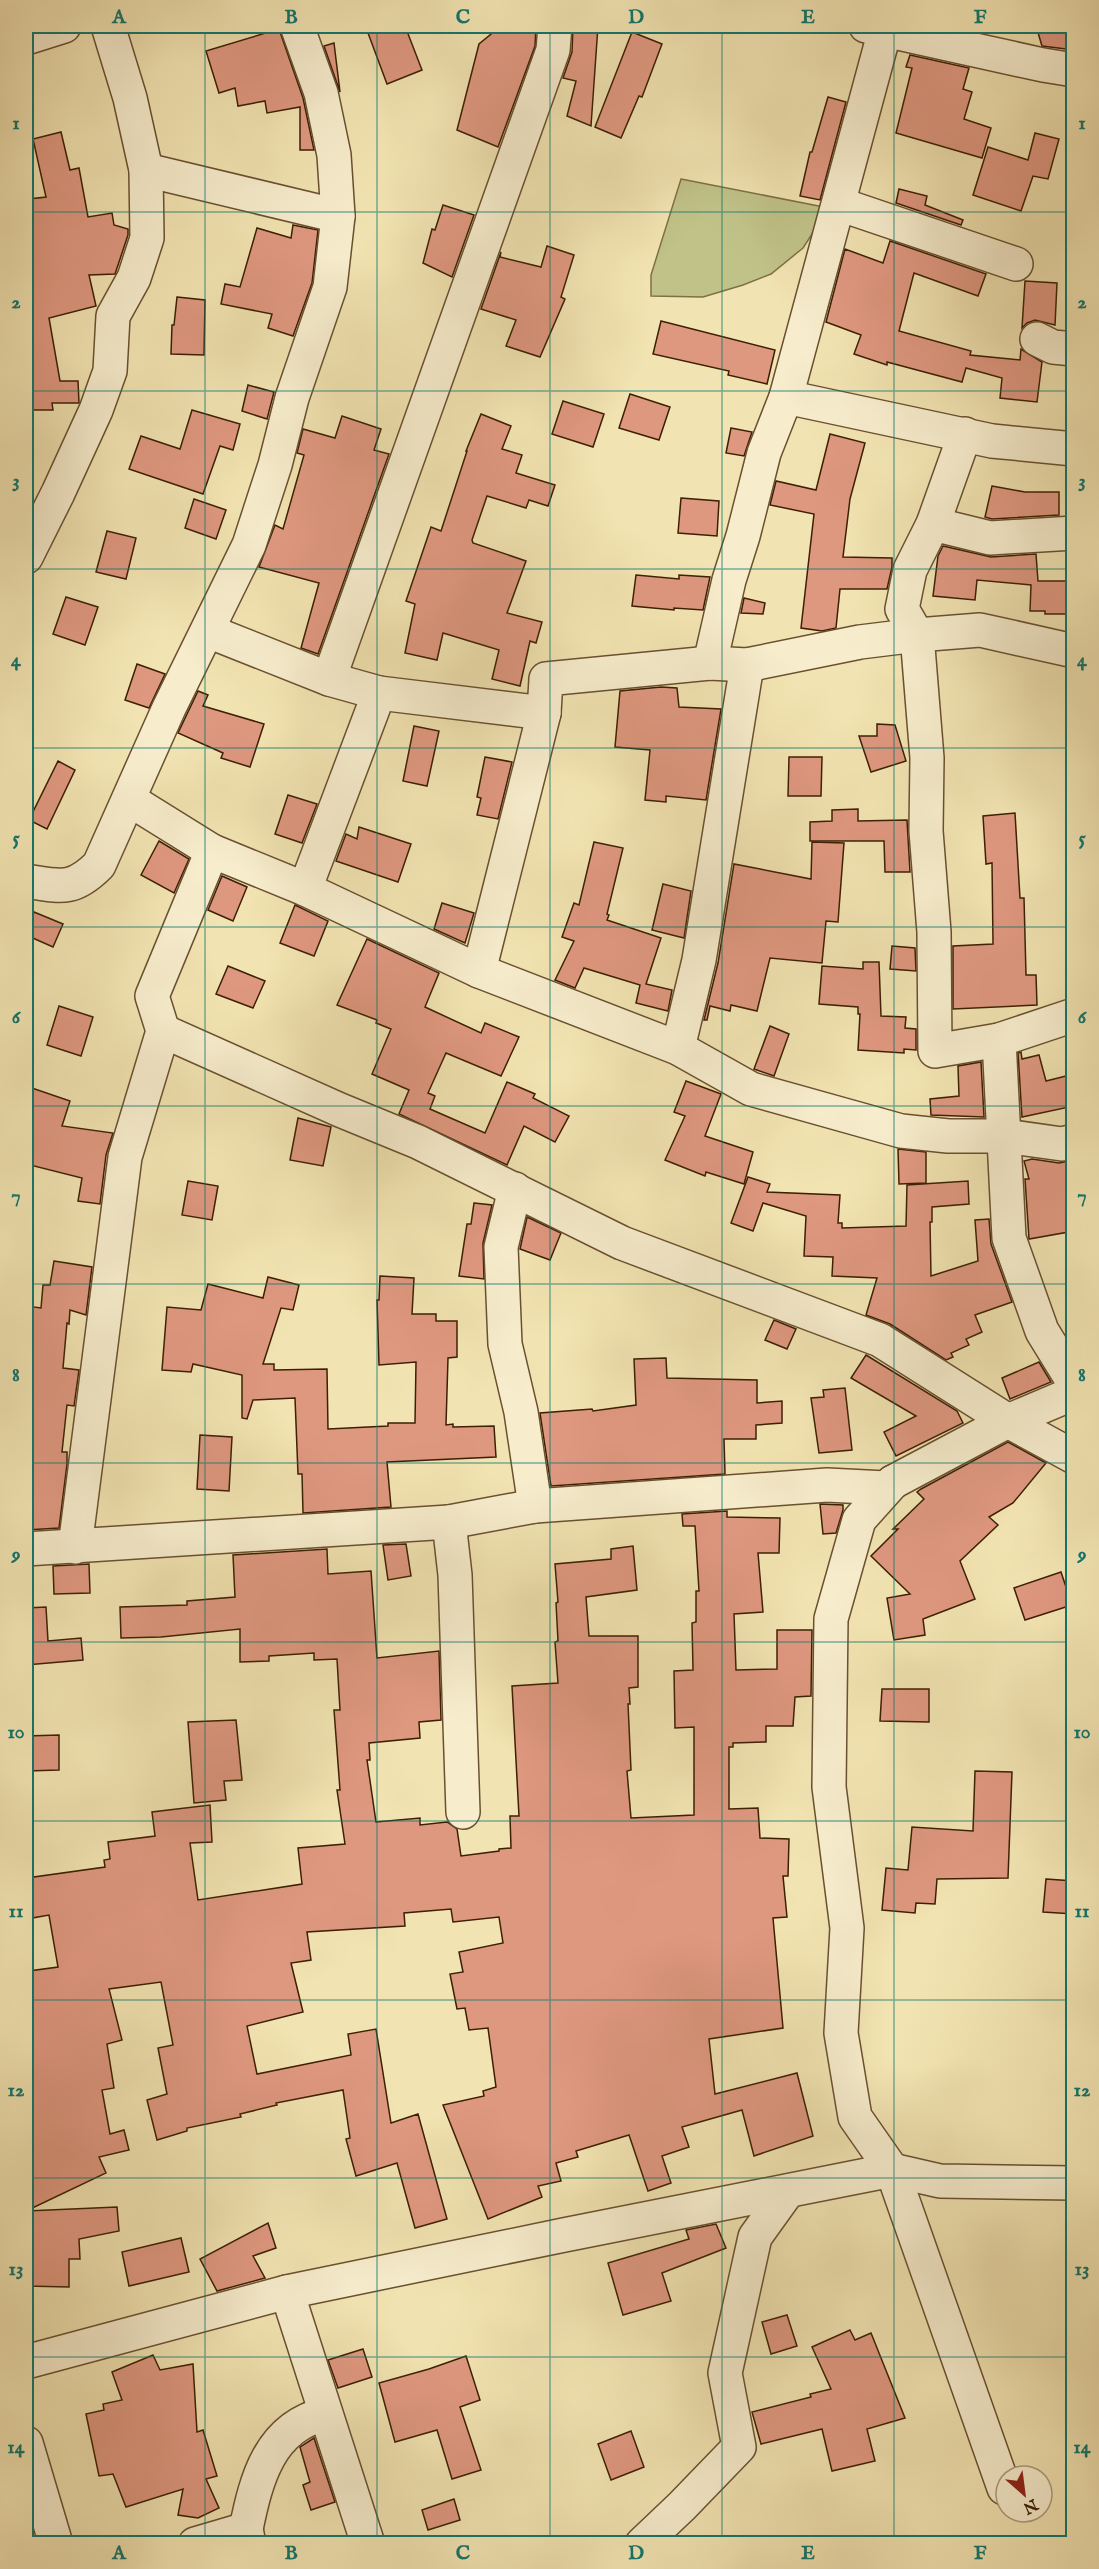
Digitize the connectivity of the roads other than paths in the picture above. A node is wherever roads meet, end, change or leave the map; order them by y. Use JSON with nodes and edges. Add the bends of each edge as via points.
{"nodes":[{"id":1,"x":64,"y":26,"type":"edge"},
{"id":2,"x":108,"y":26,"type":"edge"},
{"id":3,"x":297,"y":26,"type":"edge"},
{"id":4,"x":555,"y":26,"type":"edge"},
{"id":5,"x":876,"y":28,"type":"edge"},
{"id":6,"x":26,"y":38,"type":"edge"},
{"id":7,"x":1074,"y":70,"type":"edge"},
{"id":8,"x":146,"y":170,"type":"junction"},
{"id":9,"x":839,"y":204,"type":"junction"},
{"id":10,"x":338,"y":216,"type":"junction"},
{"id":11,"x":1016,"y":264,"type":"dead end"},
{"id":12,"x":1037,"y":339,"type":"dead end"},
{"id":13,"x":1074,"y":349,"type":"edge"},
{"id":14,"x":786,"y":397,"type":"junction"},
{"id":15,"x":965,"y":434,"type":"junction"},
{"id":16,"x":1074,"y":449,"type":"edge"},
{"id":17,"x":933,"y":524,"type":"junction"},
{"id":18,"x":1074,"y":533,"type":"edge"},
{"id":19,"x":26,"y":557,"type":"edge"},
{"id":20,"x":208,"y":631,"type":"junction"},
{"id":21,"x":917,"y":635,"type":"junction"},
{"id":22,"x":1074,"y":651,"type":"edge"},
{"id":23,"x":710,"y":663,"type":"junction"},
{"id":24,"x":747,"y":665,"type":"junction"},
{"id":25,"x":329,"y":679,"type":"junction"},
{"id":26,"x":379,"y":693,"type":"junction"},
{"id":27,"x":544,"y":713,"type":"junction"},
{"id":28,"x":130,"y":800,"type":"junction"},
{"id":29,"x":212,"y":851,"type":"junction"},
{"id":30,"x":26,"y":881,"type":"edge"},
{"id":31,"x":305,"y":889,"type":"junction"},
{"id":32,"x":479,"y":971,"type":"junction"},
{"id":33,"x":1074,"y":1015,"type":"edge"},
{"id":34,"x":163,"y":1031,"type":"junction"},
{"id":35,"x":999,"y":1040,"type":"junction"},
{"id":36,"x":678,"y":1048,"type":"junction"},
{"id":37,"x":1005,"y":1136,"type":"junction"},
{"id":38,"x":1074,"y":1141,"type":"edge"},
{"id":39,"x":515,"y":1189,"type":"junction"},
{"id":40,"x":1074,"y":1383,"type":"edge"},
{"id":41,"x":1074,"y":1393,"type":"edge"},
{"id":42,"x":1008,"y":1421,"type":"junction"},
{"id":43,"x":1074,"y":1457,"type":"edge"},
{"id":44,"x":893,"y":1482,"type":"junction"},
{"id":45,"x":535,"y":1506,"type":"junction"},
{"id":46,"x":449,"y":1522,"type":"junction"},
{"id":47,"x":75,"y":1547,"type":"junction"},
{"id":48,"x":26,"y":1549,"type":"edge"},
{"id":49,"x":463,"y":1812,"type":"dead end"},
{"id":50,"x":892,"y":2170,"type":"junction"},
{"id":51,"x":1074,"y":2183,"type":"edge"},
{"id":52,"x":788,"y":2191,"type":"junction"},
{"id":53,"x":287,"y":2292,"type":"junction"},
{"id":54,"x":26,"y":2362,"type":"edge"},
{"id":55,"x":325,"y":2414,"type":"junction"},
{"id":56,"x":26,"y":2443,"type":"edge"},
{"id":57,"x":996,"y":2464,"type":"edge"},
{"id":58,"x":248,"y":2536,"type":"edge"},
{"id":59,"x":56,"y":2544,"type":"edge"},
{"id":60,"x":195,"y":2544,"type":"edge"},
{"id":61,"x":368,"y":2544,"type":"edge"},
{"id":62,"x":642,"y":2544,"type":"edge"}],
"edges":[{"from":1,"to":6,"type":"street"},
{"from":2,"to":8,"type":"street"},
{"from":3,"to":10,"type":"street","via":[[321,93],[334,155]]},
{"from":4,"to":25,"type":"street","via":[[552,50]]},
{"from":5,"to":7,"type":"street"},
{"from":5,"to":9,"type":"street"},
{"from":8,"to":10,"type":"street"},
{"from":8,"to":19,"type":"street","via":[[147,238],[134,278],[113,316],[110,371],[96,410]]},
{"from":9,"to":11,"type":"street"},
{"from":9,"to":14,"type":"street"},
{"from":10,"to":20,"type":"street","via":[[330,287],[292,398],[275,465],[249,545]]},
{"from":12,"to":13,"type":"street","via":[[1053,347]]},
{"from":14,"to":15,"type":"street"},
{"from":14,"to":23,"type":"street","via":[[764,453]]},
{"from":15,"to":16,"type":"street","via":[[992,441]]},
{"from":15,"to":17,"type":"street"},
{"from":17,"to":18,"type":"street","via":[[990,538]]},
{"from":17,"to":21,"type":"street","via":[[910,570],[902,609]]},
{"from":20,"to":25,"type":"street"},
{"from":20,"to":28,"type":"street","via":[[169,708]]},
{"from":21,"to":22,"type":"street","via":[[980,630]]},
{"from":21,"to":24,"type":"street","via":[[860,642]]},
{"from":21,"to":35,"type":"street","via":[[927,758],[935,1051]]},
{"from":23,"to":24,"type":"street"},
{"from":23,"to":27,"type":"street","via":[[546,679]]},
{"from":24,"to":36,"type":"street","via":[[699,960]]},
{"from":25,"to":26,"type":"street"},
{"from":26,"to":27,"type":"street"},
{"from":26,"to":31,"type":"street"},
{"from":27,"to":32,"type":"street"},
{"from":28,"to":29,"type":"street"},
{"from":28,"to":30,"type":"street","via":[[99,865],[84,880],[59,886]]},
{"from":29,"to":31,"type":"street"},
{"from":29,"to":34,"type":"street","via":[[152,996]]},
{"from":31,"to":32,"type":"street"},
{"from":32,"to":36,"type":"street"},
{"from":33,"to":35,"type":"street"},
{"from":34,"to":39,"type":"street","via":[[418,1142]]},
{"from":34,"to":47,"type":"street","via":[[125,1156]]},
{"from":35,"to":37,"type":"street"},
{"from":36,"to":37,"type":"street","via":[[751,1089],[901,1131]]},
{"from":37,"to":38,"type":"street","via":[[1062,1144]]},
{"from":37,"to":40,"type":"street","via":[[1009,1238],[1042,1331]]},
{"from":39,"to":42,"type":"street","via":[[622,1243],[880,1340]]},
{"from":39,"to":45,"type":"street","via":[[501,1247],[505,1344],[521,1412]]},
{"from":41,"to":42,"type":"street"},
{"from":42,"to":43,"type":"street"},
{"from":42,"to":44,"type":"street"},
{"from":44,"to":45,"type":"street","via":[[886,1488],[827,1485]]},
{"from":44,"to":50,"type":"street","via":[[859,1520],[831,1619],[829,1787],[847,1928],[840,2033],[855,2117]]},
{"from":45,"to":46,"type":"street"},
{"from":46,"to":47,"type":"street"},
{"from":46,"to":49,"type":"street","via":[[455,1575]]},
{"from":47,"to":48,"type":"street"},
{"from":50,"to":51,"type":"street","via":[[939,2181]]},
{"from":50,"to":52,"type":"street"},
{"from":50,"to":57,"type":"street"},
{"from":52,"to":53,"type":"street"},
{"from":52,"to":62,"type":"street","via":[[755,2237],[725,2373],[739,2447]]},
{"from":53,"to":54,"type":"street"},
{"from":53,"to":55,"type":"street"},
{"from":55,"to":58,"type":"street","via":[[310,2417],[282,2438],[265,2462],[254,2492]]},
{"from":55,"to":61,"type":"street"},
{"from":56,"to":59,"type":"street"},
{"from":58,"to":60,"type":"street"}]}
